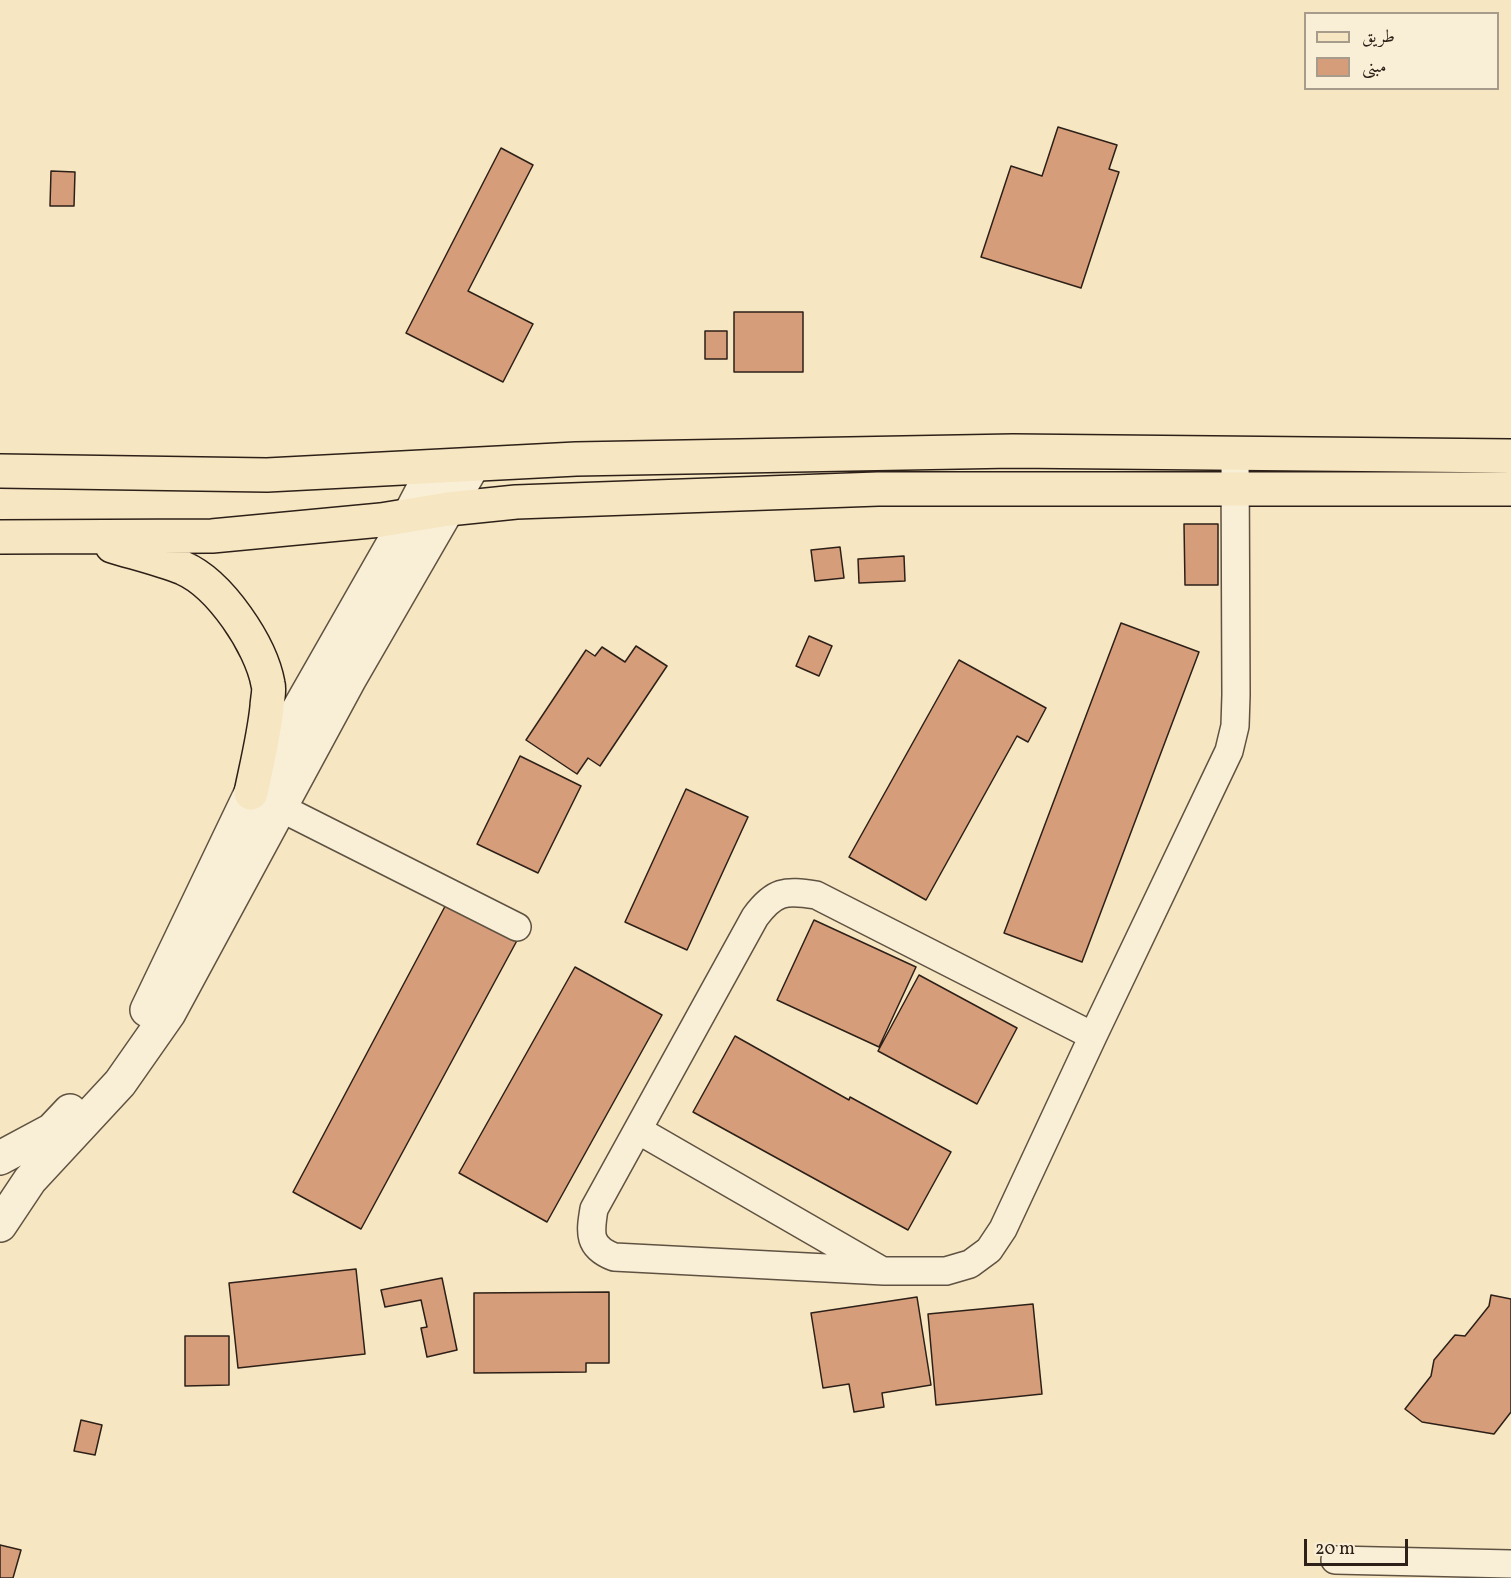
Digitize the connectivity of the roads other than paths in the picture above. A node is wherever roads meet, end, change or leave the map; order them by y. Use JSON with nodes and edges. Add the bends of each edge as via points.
{"nodes":[{"id":1,"x":1235,"y":453,"type":"junction"},
{"id":2,"x":1511,"y":456,"type":"edge"},
{"id":3,"x":473,"y":465,"type":"junction"},
{"id":4,"x":434,"y":468,"type":"junction"},
{"id":5,"x":0,"y":471,"type":"edge"},
{"id":6,"x":1235,"y":489,"type":"junction"},
{"id":7,"x":1511,"y":489,"type":"edge"},
{"id":8,"x":448,"y":509,"type":"junction"},
{"id":9,"x":409,"y":516,"type":"junction"},
{"id":10,"x":82,"y":536,"type":"junction"},
{"id":11,"x":0,"y":537,"type":"edge"},
{"id":12,"x":265,"y":800,"type":"junction"},
{"id":13,"x":517,"y":927,"type":"dead end"},
{"id":14,"x":1093,"y":1036,"type":"junction"},
{"id":15,"x":638,"y":1130,"type":"junction"},
{"id":16,"x":0,"y":1158,"type":"edge"},
{"id":17,"x":0,"y":1225,"type":"edge"},
{"id":18,"x":884,"y":1271,"type":"junction"},
{"id":19,"x":1335,"y":1560,"type":"dead end"},
{"id":20,"x":1496,"y":1568,"type":"edge"}],
"edges":[{"from":1,"to":2,"type":"main road"},
{"from":1,"to":3,"type":"main road","via":[[1013,451],[576,459]]},
{"from":1,"to":6,"type":"street"},
{"from":3,"to":4,"type":"main road"},
{"from":3,"to":8,"type":"street"},
{"from":4,"to":5,"type":"main road","via":[[267,475]]},
{"from":4,"to":9,"type":"street"},
{"from":6,"to":7,"type":"main road"},
{"from":6,"to":8,"type":"main road","via":[[878,489],[516,502]]},
{"from":6,"to":14,"type":"street","via":[[1236,695],[1229,751]]},
{"from":8,"to":9,"type":"main road"},
{"from":8,"to":12,"type":"street","via":[[350,678]]},
{"from":9,"to":10,"type":"main road","via":[[212,536]]},
{"from":9,"to":12,"type":"street"},
{"from":10,"to":11,"type":"main road"},
{"from":10,"to":12,"type":"main road","via":[[184,569],[205,584],[240,621],[269,686],[264,730]]},
{"from":12,"to":13,"type":"street"},
{"from":12,"to":16,"type":"street","via":[[128,1041],[80,1102],[52,1130]]},
{"from":12,"to":17,"type":"street","via":[[190,976],[146,1048],[89,1119],[30,1180]]},
{"from":14,"to":15,"type":"street","via":[[816,895],[778,895],[755,917]]},
{"from":14,"to":18,"type":"street","via":[[1003,1229],[989,1250],[970,1264],[946,1271]]},
{"from":15,"to":18,"type":"street"},
{"from":15,"to":18,"type":"street","via":[[594,1209],[593,1241],[603,1252],[614,1257]]},
{"from":19,"to":20,"type":"street"}]}
